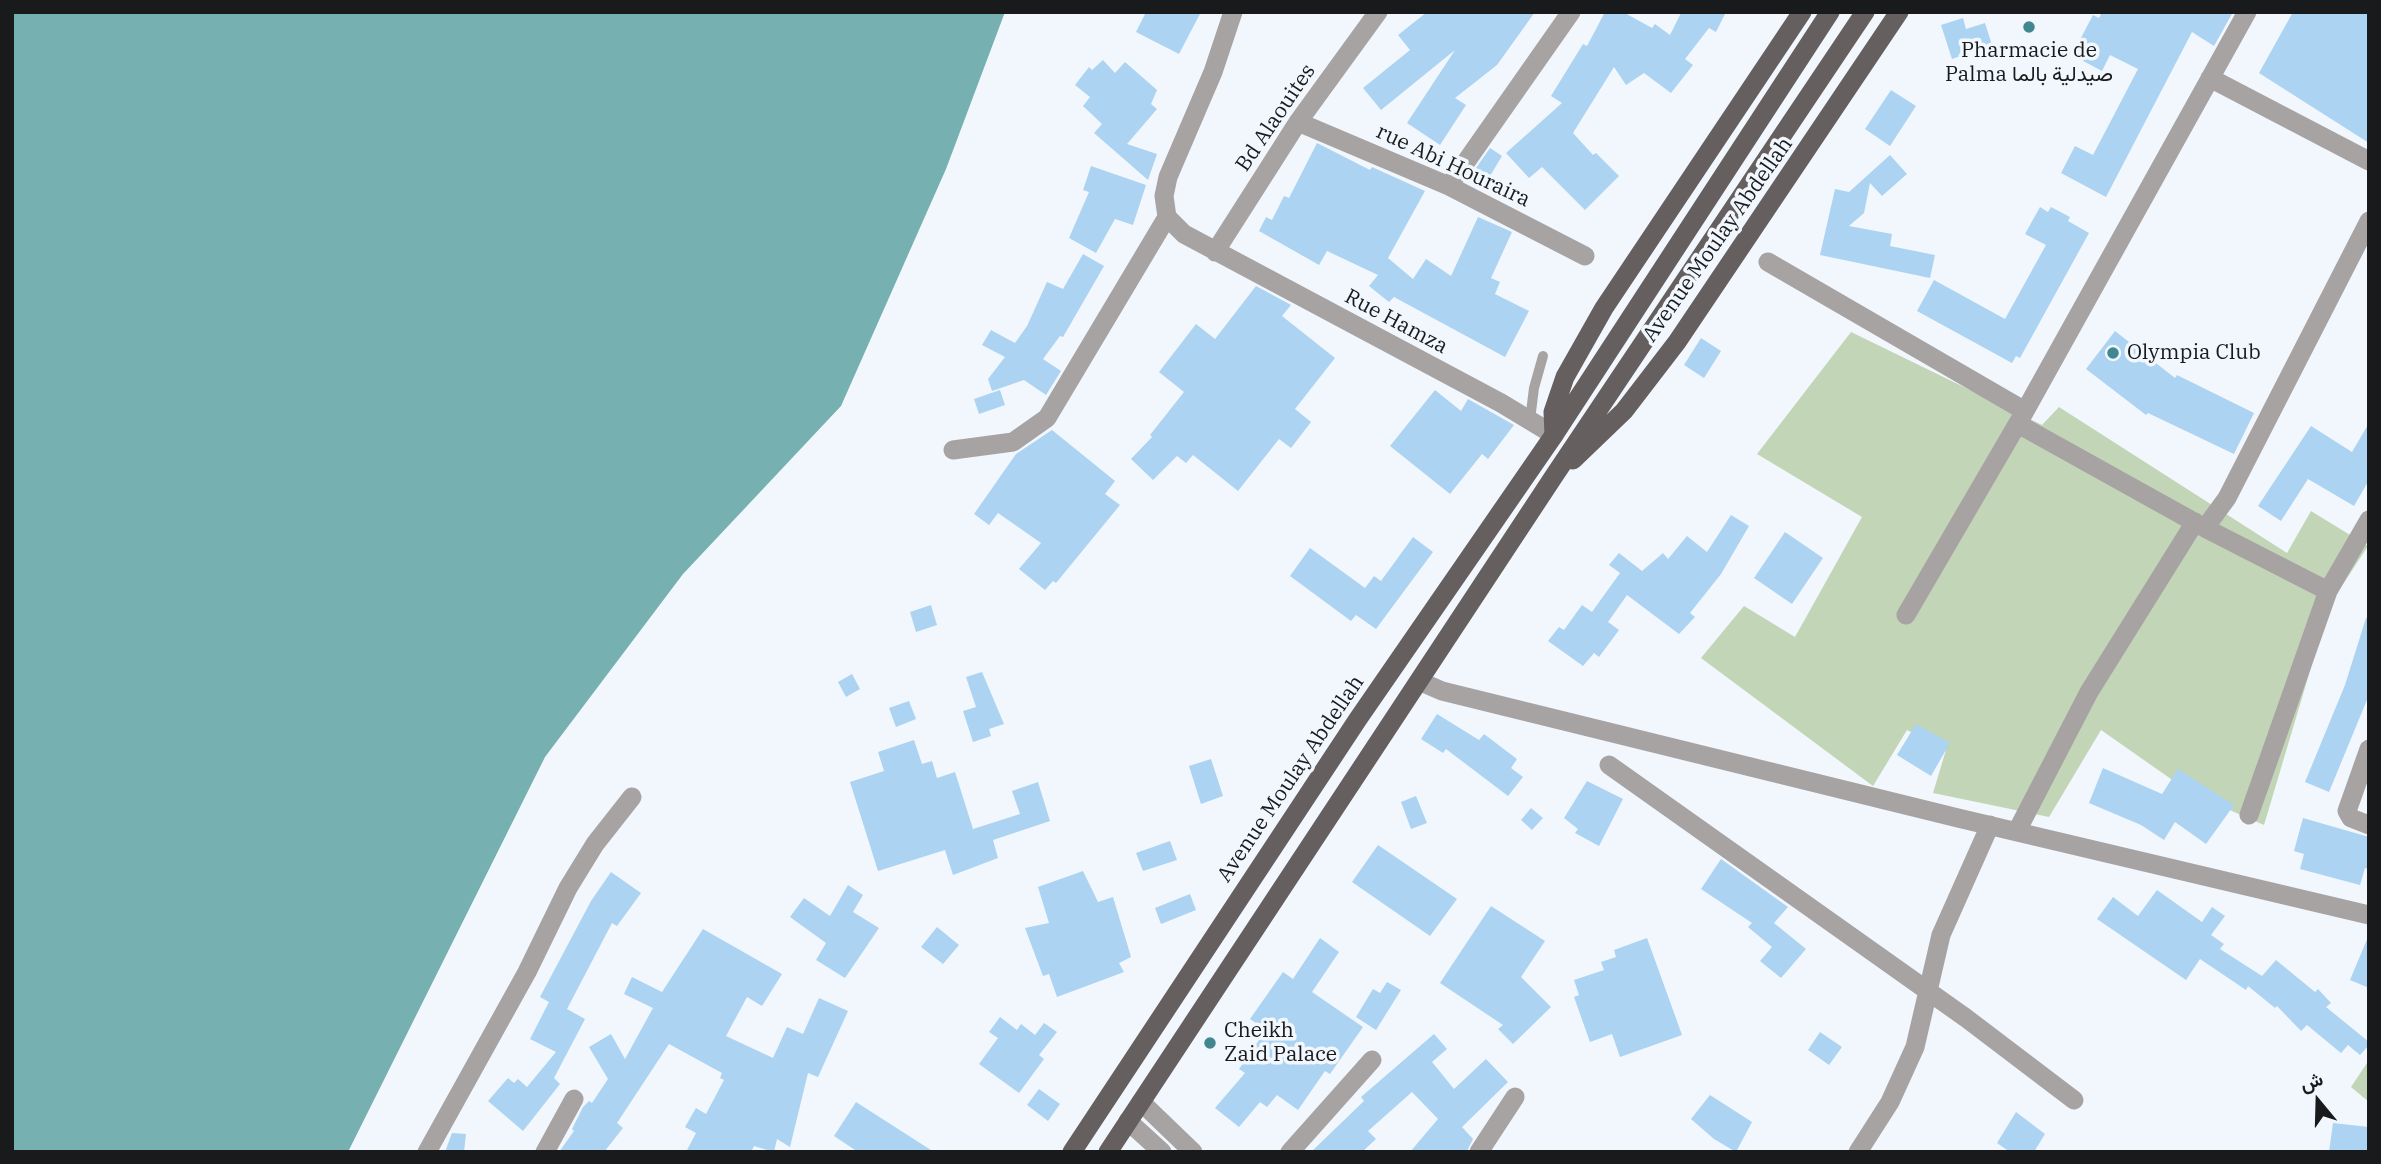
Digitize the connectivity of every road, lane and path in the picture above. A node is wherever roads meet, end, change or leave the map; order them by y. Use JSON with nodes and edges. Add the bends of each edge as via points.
{"nodes":[{"id":1,"x":1233,"y":12,"type":"edge"},
{"id":2,"x":1378,"y":12,"type":"edge"},
{"id":3,"x":1571,"y":12,"type":"edge"},
{"id":4,"x":1802,"y":12,"type":"edge"},
{"id":5,"x":1830,"y":12,"type":"edge"},
{"id":6,"x":1865,"y":12,"type":"edge"},
{"id":7,"x":1899,"y":12,"type":"edge"},
{"id":8,"x":2248,"y":12,"type":"edge"},
{"id":9,"x":2210,"y":78,"type":"junction"},
{"id":10,"x":1298,"y":122,"type":"junction"},
{"id":11,"x":2369,"y":161,"type":"edge"},
{"id":12,"x":1449,"y":186,"type":"junction"},
{"id":13,"x":1167,"y":216,"type":"junction"},
{"id":14,"x":2369,"y":221,"type":"edge"},
{"id":15,"x":1215,"y":252,"type":"junction"},
{"id":16,"x":1585,"y":256,"type":"dead end"},
{"id":17,"x":1768,"y":262,"type":"dead end"},
{"id":18,"x":1544,"y":356,"type":"dead end"},
{"id":19,"x":2022,"y":418,"type":"junction"},
{"id":20,"x":1530,"y":420,"type":"junction"},
{"id":21,"x":1554,"y":435,"type":"junction"},
{"id":22,"x":954,"y":450,"type":"dead end"},
{"id":23,"x":1554,"y":476,"type":"junction"},
{"id":24,"x":2368,"y":524,"type":"edge"},
{"id":25,"x":2200,"y":525,"type":"junction"},
{"id":26,"x":2328,"y":591,"type":"junction"},
{"id":27,"x":1906,"y":615,"type":"dead end"},
{"id":28,"x":1419,"y":681,"type":"junction"},
{"id":29,"x":2369,"y":750,"type":"edge"},
{"id":30,"x":1609,"y":765,"type":"dead end"},
{"id":31,"x":632,"y":797,"type":"dead end"},
{"id":32,"x":2249,"y":815,"type":"dead end"},
{"id":33,"x":1990,"y":825,"type":"junction"},
{"id":34,"x":2369,"y":825,"type":"edge"},
{"id":35,"x":2017,"y":831,"type":"junction"},
{"id":36,"x":2369,"y":915,"type":"edge"},
{"id":37,"x":1926,"y":990,"type":"junction"},
{"id":38,"x":1372,"y":1060,"type":"dead end"},
{"id":39,"x":1515,"y":1097,"type":"dead end"},
{"id":40,"x":574,"y":1099,"type":"dead end"},
{"id":41,"x":2074,"y":1100,"type":"dead end"},
{"id":42,"x":1141,"y":1102,"type":"junction"},
{"id":43,"x":1128,"y":1121,"type":"junction"},
{"id":44,"x":427,"y":1152,"type":"edge"},
{"id":45,"x":545,"y":1152,"type":"edge"},
{"id":46,"x":1072,"y":1152,"type":"edge"},
{"id":47,"x":1108,"y":1152,"type":"edge"},
{"id":48,"x":1162,"y":1152,"type":"edge"},
{"id":49,"x":1194,"y":1152,"type":"edge"},
{"id":50,"x":1290,"y":1152,"type":"edge"},
{"id":51,"x":1479,"y":1152,"type":"edge"},
{"id":52,"x":1858,"y":1152,"type":"edge"}],
"edges":[{"from":1,"to":13,"type":"street","via":[[1168,177],[1164,196]]},
{"from":2,"to":10,"type":"street","name":"Bd Alaouites"},
{"from":3,"to":12,"type":"street"},
{"from":4,"to":21,"type":"main road","via":[[1604,308],[1562,385],[1553,412]]},
{"from":5,"to":21,"type":"main road","name":"Avenue Moulay Abdellah"},
{"from":6,"to":23,"type":"main road","name":"Avenue Moulay Abdellah"},
{"from":7,"to":23,"type":"main road","name":"Avenue Moulay Abdellah","via":[[1677,342],[1623,411]]},
{"from":8,"to":9,"type":"street"},
{"from":9,"to":11,"type":"street"},
{"from":9,"to":19,"type":"street"},
{"from":10,"to":12,"type":"street","name":"rue Abi Houraira"},
{"from":10,"to":15,"type":"street","name":"Bd Alaouites"},
{"from":12,"to":16,"type":"street","name":"rue Abi Houraira"},
{"from":13,"to":15,"type":"street","name":"Rue Hamza","via":[[1184,234]]},
{"from":13,"to":22,"type":"street","via":[[1047,418],[1013,442]]},
{"from":14,"to":25,"type":"street","via":[[2227,498]]},
{"from":15,"to":20,"type":"street","name":"Rue Hamza"},
{"from":17,"to":19,"type":"street"},
{"from":18,"to":20,"type":"lane"},
{"from":19,"to":25,"type":"street"},
{"from":19,"to":27,"type":"street"},
{"from":20,"to":21,"type":"street","name":"Rue Hamza"},
{"from":21,"to":46,"type":"main road","name":"Avenue Moulay Abdellah","via":[[1343,742]]},
{"from":23,"to":28,"type":"main road","name":"Avenue Moulay Abdellah"},
{"from":24,"to":26,"type":"street"},
{"from":25,"to":26,"type":"street"},
{"from":25,"to":35,"type":"street","via":[[2089,692]]},
{"from":26,"to":32,"type":"street"},
{"from":28,"to":33,"type":"street","via":[[1442,691]]},
{"from":28,"to":42,"type":"main road","name":"Avenue Moulay Abdellah"},
{"from":29,"to":34,"type":"street","via":[[2347,811],[2351,818]]},
{"from":30,"to":37,"type":"street"},
{"from":31,"to":44,"type":"street","via":[[568,888]]},
{"from":33,"to":35,"type":"street"},
{"from":33,"to":37,"type":"street","via":[[1952,905]]},
{"from":35,"to":36,"type":"street"},
{"from":37,"to":41,"type":"street"},
{"from":37,"to":52,"type":"street","via":[[1915,1047],[1890,1102]]},
{"from":38,"to":50,"type":"street"},
{"from":39,"to":51,"type":"street"},
{"from":40,"to":45,"type":"street"},
{"from":42,"to":43,"type":"main road","name":"Avenue Moulay Abdellah"},
{"from":42,"to":49,"type":"street"},
{"from":43,"to":47,"type":"main road","name":"Avenue Moulay Abdellah"},
{"from":43,"to":48,"type":"street"}]}
